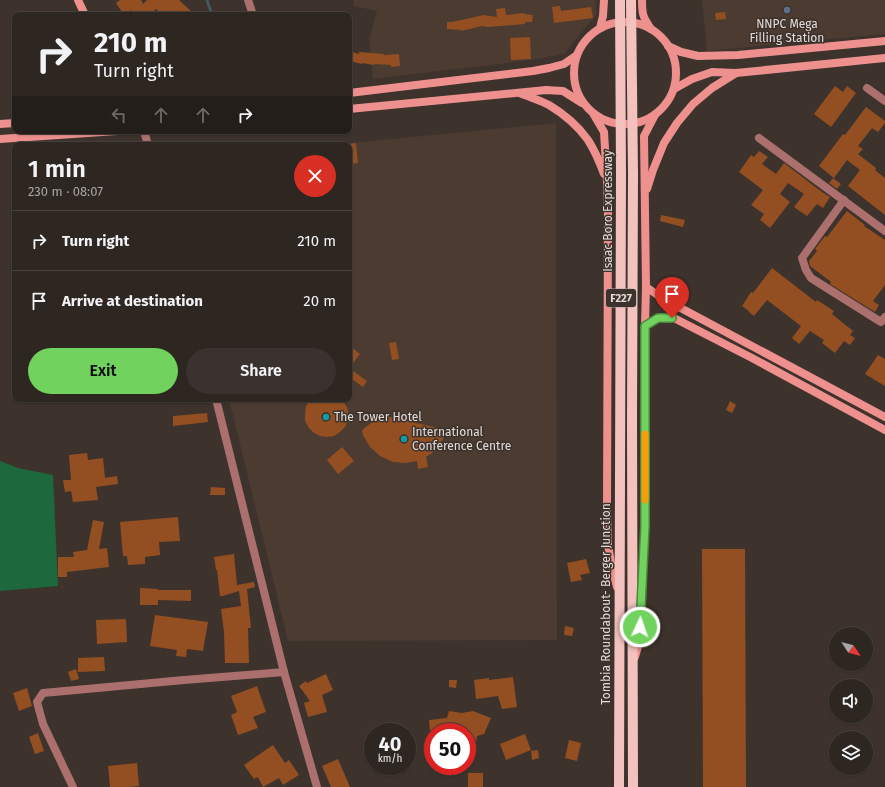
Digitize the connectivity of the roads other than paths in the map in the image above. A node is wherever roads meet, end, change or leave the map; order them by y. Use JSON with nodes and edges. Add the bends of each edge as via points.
{"nodes":[{"id":1,"x":78,"y":0,"type":"edge"},
{"id":2,"x":248,"y":0,"type":"edge"},
{"id":3,"x":604,"y":0,"type":"edge"},
{"id":4,"x":620,"y":0,"type":"edge"},
{"id":5,"x":631,"y":0,"type":"edge"},
{"id":6,"x":642,"y":0,"type":"edge"},
{"id":7,"x":84,"y":12,"type":"edge"},
{"id":8,"x":252,"y":12,"type":"edge"},
{"id":9,"x":600,"y":28,"type":"junction"},
{"id":10,"x":651,"y":29,"type":"junction"},
{"id":11,"x":885,"y":41,"type":"edge"},
{"id":12,"x":668,"y":46,"type":"junction"},
{"id":13,"x":577,"y":55,"type":"junction"},
{"id":14,"x":885,"y":58,"type":"edge"},
{"id":15,"x":736,"y":73,"type":"junction"},
{"id":16,"x":867,"y":88,"type":"dead end"},
{"id":17,"x":674,"y":89,"type":"junction"},
{"id":18,"x":352,"y":93,"type":"edge"},
{"id":19,"x":519,"y":93,"type":"junction"},
{"id":20,"x":885,"y":101,"type":"edge"},
{"id":21,"x":583,"y":103,"type":"junction"},
{"id":22,"x":352,"y":109,"type":"edge"},
{"id":23,"x":594,"y":115,"type":"junction"},
{"id":24,"x":655,"y":115,"type":"junction"},
{"id":25,"x":12,"y":123,"type":"edge"},
{"id":26,"x":0,"y":124,"type":"edge"},
{"id":27,"x":73,"y":134,"type":"edge"},
{"id":28,"x":759,"y":138,"type":"dead end"},
{"id":29,"x":0,"y":139,"type":"edge"},
{"id":30,"x":607,"y":182,"type":"junction"},
{"id":31,"x":645,"y":199,"type":"junction"},
{"id":32,"x":844,"y":200,"type":"junction"},
{"id":33,"x":885,"y":231,"type":"edge"},
{"id":34,"x":646,"y":288,"type":"junction"},
{"id":35,"x":885,"y":317,"type":"edge"},
{"id":36,"x":645,"y":326,"type":"junction"},
{"id":37,"x":217,"y":402,"type":"edge"},
{"id":38,"x":885,"y":417,"type":"edge"},
{"id":39,"x":620,"y":422,"type":"joint"},
{"id":40,"x":885,"y":430,"type":"edge"},
{"id":41,"x":620,"y":597,"type":"junction"},
{"id":42,"x":633,"y":663,"type":"junction"},
{"id":43,"x":284,"y":672,"type":"junction"},
{"id":44,"x":73,"y":787,"type":"edge"},
{"id":45,"x":317,"y":787,"type":"edge"},
{"id":46,"x":619,"y":787,"type":"edge"},
{"id":47,"x":633,"y":787,"type":"edge"}],
"edges":[{"from":1,"to":7,"type":"main road"},
{"from":2,"to":8,"type":"street"},
{"from":3,"to":9,"type":"main road"},
{"from":4,"to":39,"type":"main road","name":"Isaac Boro Expressway","number":"F227","bridge":true},
{"from":5,"to":42,"type":"main road","name":"Isaac Boro Expressway","number":"F227","bridge":true},
{"from":6,"to":10,"type":"main road","via":[[644,17]]},
{"from":9,"to":10,"type":"main road","via":[[623,22]]},
{"from":9,"to":13,"type":"main road","via":[[586,40]]},
{"from":10,"to":12,"type":"main road","via":[[665,40]]},
{"from":11,"to":12,"type":"main road","via":[[738,55],[698,56]]},
{"from":12,"to":17,"type":"main road","via":[[674,56],[677,73]]},
{"from":13,"to":18,"type":"main road","via":[[564,64],[533,71]]},
{"from":13,"to":21,"type":"main road","via":[[573,72],[576,89]]},
{"from":14,"to":15,"type":"main road"},
{"from":15,"to":17,"type":"main road","via":[[712,72]]},
{"from":15,"to":31,"type":"main road","via":[[693,104],[664,142]]},
{"from":16,"to":20,"type":"street"},
{"from":17,"to":24,"type":"main road","via":[[667,104]]},
{"from":19,"to":21,"type":"main road","via":[[563,91]]},
{"from":19,"to":22,"type":"main road"},
{"from":19,"to":30,"type":"main road","via":[[547,104],[577,127],[597,156]]},
{"from":21,"to":23,"type":"main road"},
{"from":23,"to":24,"type":"main road","via":[[608,122],[624,125],[640,123]]},
{"from":23,"to":30,"type":"main road","via":[[604,132]]},
{"from":24,"to":31,"type":"main road","via":[[644,136]]},
{"from":25,"to":26,"type":"main road"},
{"from":27,"to":29,"type":"main road"},
{"from":28,"to":32,"type":"street"},
{"from":30,"to":41,"type":"main road","via":[[608,545]]},
{"from":31,"to":34,"type":"main road"},
{"from":32,"to":33,"type":"street"},
{"from":32,"to":35,"type":"street","via":[[802,258],[806,270],[811,278],[881,322]]},
{"from":34,"to":36,"type":"main road"},
{"from":34,"to":38,"type":"main road"},
{"from":36,"to":40,"type":"main road","via":[[658,318],[672,318]]},
{"from":36,"to":42,"type":"main road","via":[[645,526],[639,643]]},
{"from":37,"to":43,"type":"street"},
{"from":39,"to":41,"type":"main road","name":"Tombia Roundabout- Berger Junction","number":"F227"},
{"from":41,"to":46,"type":"main road","name":"Tombia Roundabout- Berger Junction","number":"F227"},
{"from":42,"to":47,"type":"main road","number":"F227"},
{"from":43,"to":44,"type":"street","via":[[43,693],[37,702],[43,724]]},
{"from":43,"to":45,"type":"street"}]}
